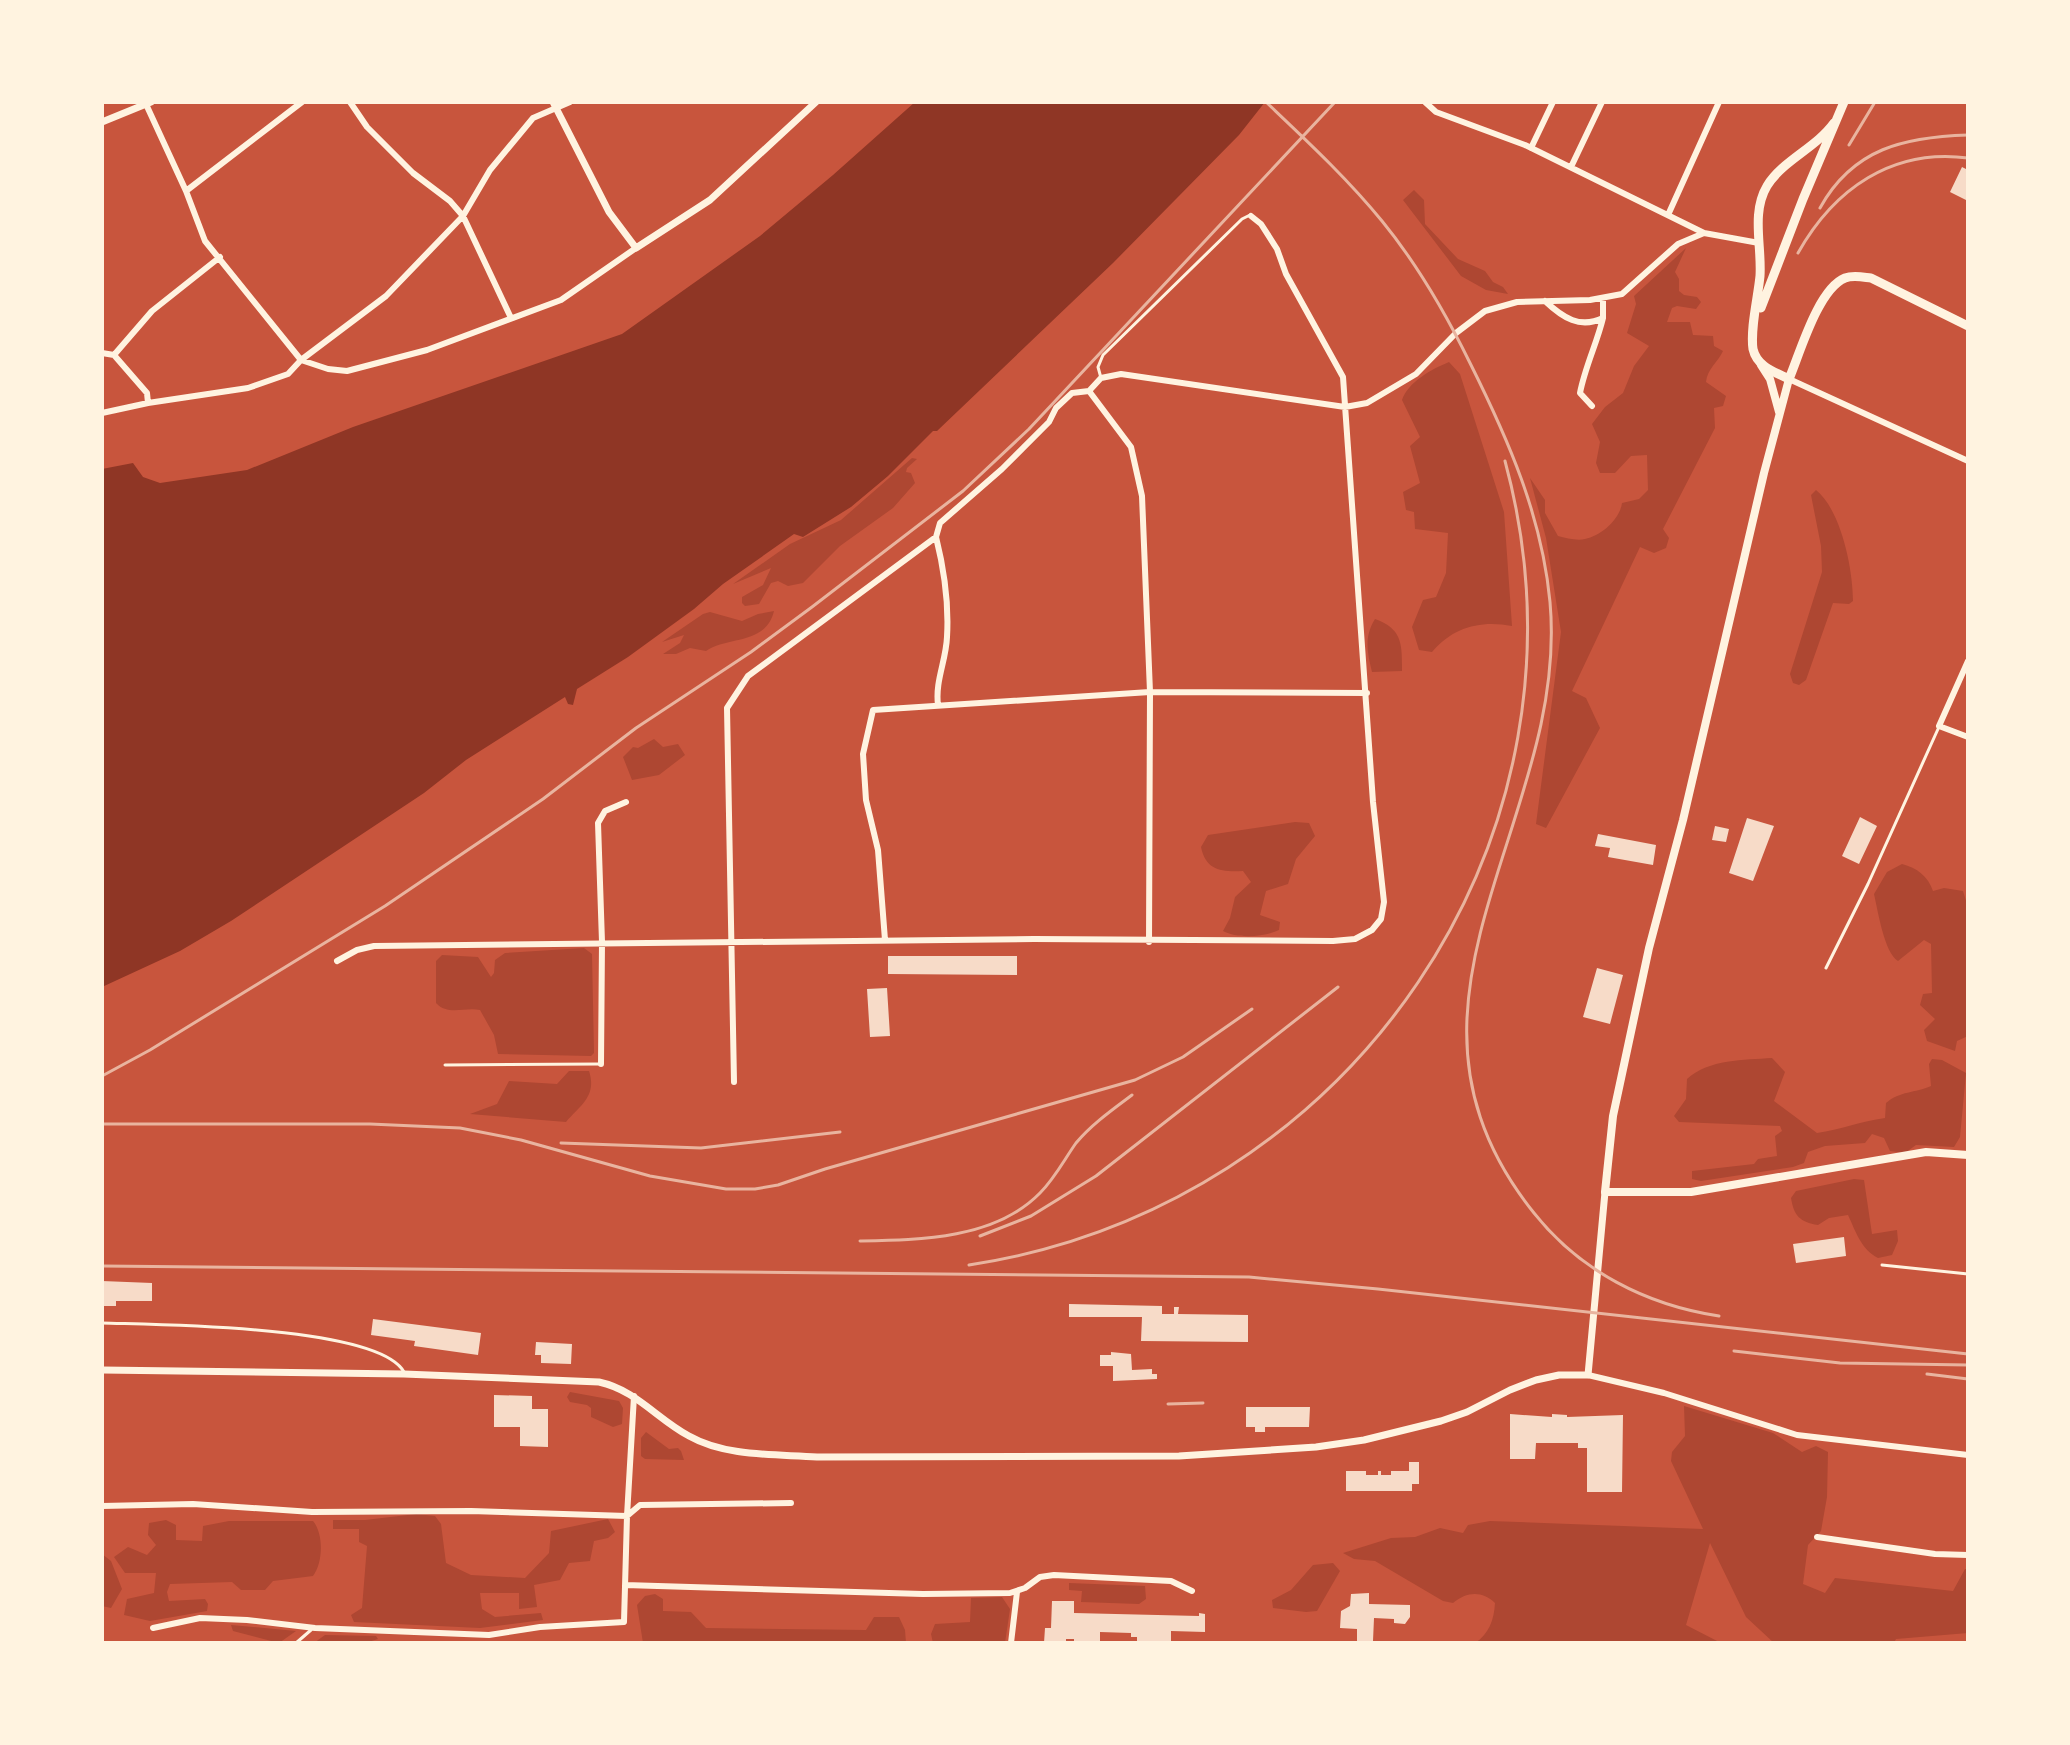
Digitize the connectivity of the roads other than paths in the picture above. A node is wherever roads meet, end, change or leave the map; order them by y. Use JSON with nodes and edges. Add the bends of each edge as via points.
{"nodes":[{"id":1,"x":302,"y":102,"type":"edge"},
{"id":2,"x":350,"y":102,"type":"edge"},
{"id":3,"x":570,"y":102,"type":"edge"},
{"id":4,"x":816,"y":102,"type":"edge"},
{"id":5,"x":1425,"y":102,"type":"edge"},
{"id":6,"x":1553,"y":102,"type":"edge"},
{"id":7,"x":1602,"y":102,"type":"edge"},
{"id":8,"x":1719,"y":102,"type":"edge"},
{"id":9,"x":1844,"y":102,"type":"edge"},
{"id":10,"x":147,"y":103,"type":"edge"},
{"id":11,"x":555,"y":105,"type":"edge"},
{"id":12,"x":102,"y":122,"type":"edge"},
{"id":13,"x":1834,"y":123,"type":"junction"},
{"id":14,"x":1531,"y":148,"type":"junction"},
{"id":15,"x":1571,"y":167,"type":"junction"},
{"id":16,"x":186,"y":191,"type":"junction"},
{"id":17,"x":1668,"y":215,"type":"junction"},
{"id":18,"x":463,"y":216,"type":"junction"},
{"id":19,"x":1251,"y":216,"type":"joint"},
{"id":20,"x":1704,"y":233,"type":"junction"},
{"id":21,"x":1759,"y":243,"type":"junction"},
{"id":22,"x":636,"y":248,"type":"junction"},
{"id":23,"x":220,"y":257,"type":"junction"},
{"id":24,"x":1603,"y":298,"type":"junction"},
{"id":25,"x":1545,"y":301,"type":"junction"},
{"id":26,"x":511,"y":318,"type":"junction"},
{"id":27,"x":1603,"y":318,"type":"junction"},
{"id":28,"x":1968,"y":326,"type":"edge"},
{"id":29,"x":1754,"y":330,"type":"junction"},
{"id":30,"x":102,"y":353,"type":"edge"},
{"id":31,"x":114,"y":355,"type":"junction"},
{"id":32,"x":301,"y":360,"type":"junction"},
{"id":33,"x":1758,"y":361,"type":"junction"},
{"id":34,"x":1101,"y":378,"type":"junction"},
{"id":35,"x":1789,"y":379,"type":"junction"},
{"id":36,"x":1089,"y":391,"type":"junction"},
{"id":37,"x":148,"y":403,"type":"junction"},
{"id":38,"x":1592,"y":406,"type":"dead end"},
{"id":39,"x":1345,"y":407,"type":"junction"},
{"id":40,"x":102,"y":413,"type":"edge"},
{"id":41,"x":1780,"y":414,"type":"junction"},
{"id":42,"x":1968,"y":461,"type":"edge"},
{"id":43,"x":936,"y":537,"type":"junction"},
{"id":44,"x":1968,"y":661,"type":"edge"},
{"id":45,"x":1150,"y":692,"type":"junction"},
{"id":46,"x":1367,"y":693,"type":"junction"},
{"id":47,"x":938,"y":705,"type":"junction"},
{"id":48,"x":1939,"y":726,"type":"junction"},
{"id":49,"x":1968,"y":737,"type":"edge"},
{"id":50,"x":626,"y":802,"type":"dead end"},
{"id":51,"x":885,"y":940,"type":"junction"},
{"id":52,"x":732,"y":941,"type":"junction"},
{"id":53,"x":602,"y":942,"type":"junction"},
{"id":54,"x":1149,"y":942,"type":"junction"},
{"id":55,"x":337,"y":961,"type":"dead end"},
{"id":56,"x":1826,"y":968,"type":"dead end"},
{"id":57,"x":601,"y":1064,"type":"joint"},
{"id":58,"x":445,"y":1065,"type":"dead end"},
{"id":59,"x":734,"y":1082,"type":"dead end"},
{"id":60,"x":1968,"y":1155,"type":"edge"},
{"id":61,"x":1605,"y":1192,"type":"junction"},
{"id":62,"x":1882,"y":1265,"type":"dead end"},
{"id":63,"x":1968,"y":1274,"type":"edge"},
{"id":64,"x":102,"y":1323,"type":"edge"},
{"id":65,"x":102,"y":1370,"type":"edge"},
{"id":66,"x":404,"y":1374,"type":"junction"},
{"id":67,"x":1588,"y":1375,"type":"junction"},
{"id":68,"x":634,"y":1396,"type":"junction"},
{"id":69,"x":1968,"y":1455,"type":"edge"},
{"id":70,"x":791,"y":1503,"type":"dead end"},
{"id":71,"x":102,"y":1506,"type":"edge"},
{"id":72,"x":627,"y":1516,"type":"junction"},
{"id":73,"x":1817,"y":1537,"type":"dead end"},
{"id":74,"x":1968,"y":1555,"type":"edge"},
{"id":75,"x":625,"y":1585,"type":"junction"},
{"id":76,"x":1192,"y":1591,"type":"dead end"},
{"id":77,"x":1017,"y":1592,"type":"junction"},
{"id":78,"x":153,"y":1628,"type":"dead end"},
{"id":79,"x":315,"y":1628,"type":"junction"},
{"id":80,"x":296,"y":1643,"type":"edge"},
{"id":81,"x":1011,"y":1643,"type":"edge"}],
"edges":[{"from":1,"to":16,"type":"street"},
{"from":2,"to":18,"type":"street","via":[[367,127]]},
{"from":3,"to":11,"type":"street"},
{"from":4,"to":22,"type":"street","via":[[710,200]]},
{"from":5,"to":14,"type":"street","via":[[1436,112]]},
{"from":6,"to":14,"type":"street"},
{"from":7,"to":15,"type":"street"},
{"from":8,"to":17,"type":"street"},
{"from":9,"to":13,"type":"main road"},
{"from":10,"to":12,"type":"street"},
{"from":10,"to":16,"type":"street"},
{"from":11,"to":18,"type":"street","via":[[533,118],[490,170]]},
{"from":11,"to":22,"type":"street","via":[[609,212]]},
{"from":13,"to":21,"type":"main road","via":[[1769,182],[1760,209]]},
{"from":13,"to":29,"type":"main road"},
{"from":14,"to":15,"type":"street"},
{"from":15,"to":17,"type":"street"},
{"from":16,"to":23,"type":"street","via":[[205,241]]},
{"from":17,"to":20,"type":"street"},
{"from":18,"to":26,"type":"street"},
{"from":18,"to":32,"type":"street","via":[[386,296]]},
{"from":19,"to":34,"type":"lane","via":[[1103,355]]},
{"from":19,"to":39,"type":"street","via":[[1277,249],[1343,377]]},
{"from":20,"to":21,"type":"street"},
{"from":20,"to":24,"type":"street","via":[[1678,244],[1622,294]]},
{"from":21,"to":29,"type":"main road"},
{"from":22,"to":26,"type":"street","via":[[561,300]]},
{"from":23,"to":31,"type":"street","via":[[152,311]]},
{"from":23,"to":32,"type":"street"},
{"from":24,"to":25,"type":"street"},
{"from":24,"to":27,"type":"street"},
{"from":25,"to":27,"type":"street","via":[[1570,321],[1590,324]]},
{"from":25,"to":39,"type":"street","via":[[1485,311],[1416,374],[1367,403]]},
{"from":26,"to":32,"type":"street","via":[[427,350],[347,371]]},
{"from":27,"to":38,"type":"street","via":[[1580,393]]},
{"from":28,"to":35,"type":"main road","via":[[1871,278],[1843,279],[1825,295]]},
{"from":29,"to":33,"type":"main road"},
{"from":30,"to":31,"type":"street"},
{"from":31,"to":37,"type":"street","via":[[147,393]]},
{"from":32,"to":37,"type":"street","via":[[288,374],[248,388]]},
{"from":33,"to":35,"type":"main road"},
{"from":33,"to":41,"type":"main road","via":[[1770,379]]},
{"from":34,"to":36,"type":"street"},
{"from":34,"to":39,"type":"street","via":[[1121,374]]},
{"from":35,"to":41,"type":"main road"},
{"from":35,"to":42,"type":"street"},
{"from":36,"to":43,"type":"street","via":[[1072,393],[1056,408],[1049,422],[1002,469],[940,523]]},
{"from":36,"to":45,"type":"street","via":[[1131,447],[1142,496]]},
{"from":37,"to":40,"type":"street"},
{"from":39,"to":46,"type":"street"},
{"from":41,"to":61,"type":"main road","via":[[1649,948],[1613,1116]]},
{"from":43,"to":47,"type":"street","via":[[946,583],[947,629]]},
{"from":43,"to":52,"type":"street","via":[[766,659],[727,708]]},
{"from":44,"to":48,"type":"street"},
{"from":45,"to":46,"type":"street"},
{"from":45,"to":47,"type":"street"},
{"from":45,"to":54,"type":"street"},
{"from":46,"to":54,"type":"street","via":[[1384,902],[1372,930],[1355,939],[1333,941]]},
{"from":47,"to":51,"type":"street","via":[[873,710],[863,754]]},
{"from":48,"to":49,"type":"street"},
{"from":48,"to":56,"type":"lane"},
{"from":50,"to":53,"type":"street","via":[[605,811],[598,823]]},
{"from":51,"to":52,"type":"street"},
{"from":51,"to":54,"type":"street"},
{"from":52,"to":53,"type":"street"},
{"from":52,"to":59,"type":"street"},
{"from":53,"to":55,"type":"street","via":[[374,946]]},
{"from":53,"to":57,"type":"street"},
{"from":57,"to":58,"type":"lane"},
{"from":60,"to":61,"type":"main road","via":[[1926,1152],[1691,1192]]},
{"from":61,"to":67,"type":"street"},
{"from":62,"to":63,"type":"lane"},
{"from":64,"to":66,"type":"lane","via":[[326,1338],[381,1353]]},
{"from":65,"to":66,"type":"street"},
{"from":66,"to":68,"type":"street","via":[[599,1382]]},
{"from":67,"to":68,"type":"street","via":[[1536,1380],[1456,1416],[1364,1440],[1179,1456],[771,1454],[697,1440]]},
{"from":67,"to":69,"type":"street","via":[[1797,1435]]},
{"from":68,"to":72,"type":"street"},
{"from":70,"to":72,"type":"street","via":[[640,1505]]},
{"from":71,"to":72,"type":"street"},
{"from":72,"to":75,"type":"street"},
{"from":73,"to":74,"type":"street"},
{"from":75,"to":77,"type":"street"},
{"from":75,"to":79,"type":"street","via":[[624,1622],[489,1635]]},
{"from":76,"to":77,"type":"street","via":[[1171,1581],[1054,1575],[1040,1577]]},
{"from":77,"to":81,"type":"street"},
{"from":78,"to":79,"type":"street","via":[[200,1618]]},
{"from":79,"to":80,"type":"lane"}]}
